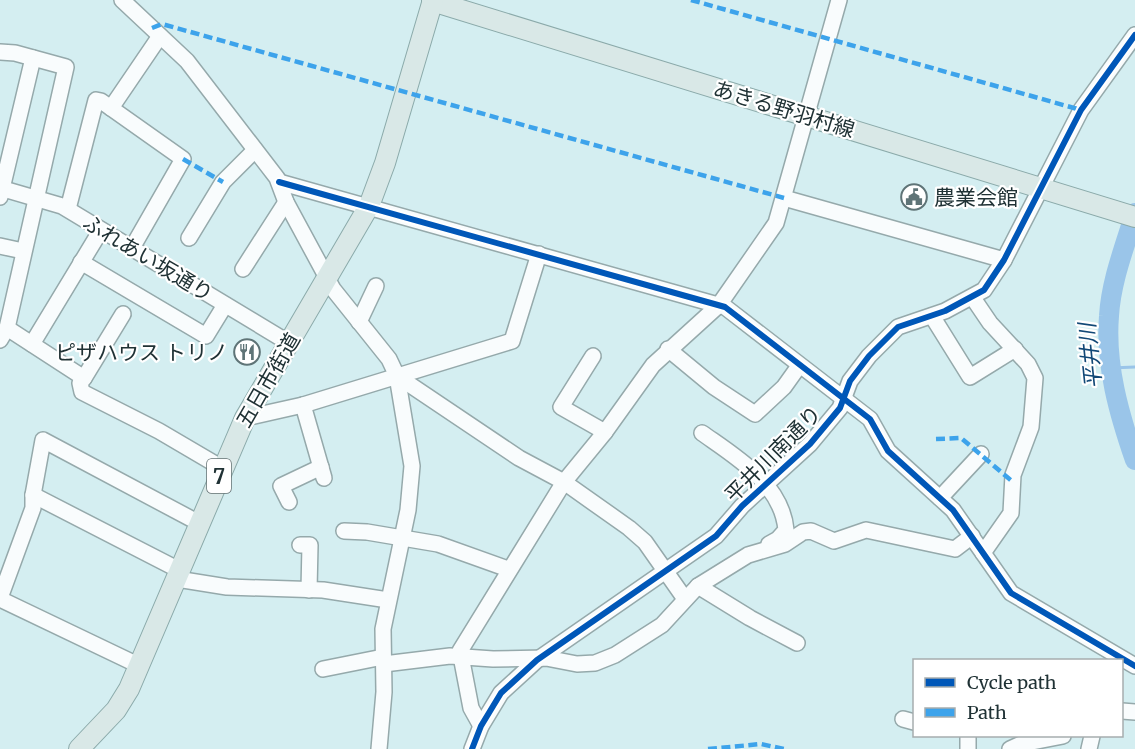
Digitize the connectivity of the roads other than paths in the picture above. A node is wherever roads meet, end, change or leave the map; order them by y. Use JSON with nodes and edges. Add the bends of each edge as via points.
{"nodes":[{"id":1,"x":122,"y":0,"type":"edge"},
{"id":2,"x":839,"y":0,"type":"edge"},
{"id":3,"x":433,"y":1,"type":"edge"},
{"id":4,"x":1135,"y":35,"type":"edge"},
{"id":5,"x":160,"y":36,"type":"junction"},
{"id":6,"x":0,"y":52,"type":"edge"},
{"id":7,"x":33,"y":58,"type":"junction"},
{"id":8,"x":111,"y":108,"type":"junction"},
{"id":9,"x":807,"y":116,"type":"junction"},
{"id":10,"x":255,"y":150,"type":"junction"},
{"id":11,"x":279,"y":182,"type":"junction"},
{"id":12,"x":1041,"y":189,"type":"junction"},
{"id":13,"x":1,"y":192,"type":"edge"},
{"id":14,"x":36,"y":197,"type":"junction"},
{"id":15,"x":784,"y":198,"type":"junction"},
{"id":16,"x":286,"y":202,"type":"junction"},
{"id":17,"x":369,"y":206,"type":"junction"},
{"id":18,"x":68,"y":209,"type":"junction"},
{"id":19,"x":1135,"y":217,"type":"edge"},
{"id":20,"x":101,"y":230,"type":"junction"},
{"id":21,"x":189,"y":238,"type":"dead end"},
{"id":22,"x":0,"y":246,"type":"edge"},
{"id":23,"x":132,"y":248,"type":"junction"},
{"id":24,"x":23,"y":251,"type":"junction"},
{"id":25,"x":539,"y":254,"type":"junction"},
{"id":26,"x":1004,"y":260,"type":"junction"},
{"id":27,"x":81,"y":262,"type":"junction"},
{"id":28,"x":243,"y":269,"type":"dead end"},
{"id":29,"x":328,"y":278,"type":"junction"},
{"id":30,"x":376,"y":286,"type":"dead end"},
{"id":31,"x":973,"y":297,"type":"junction"},
{"id":32,"x":225,"y":305,"type":"junction"},
{"id":33,"x":719,"y":305,"type":"junction"},
{"id":34,"x":123,"y":314,"type":"dead end"},
{"id":35,"x":932,"y":316,"type":"junction"},
{"id":36,"x":359,"y":322,"type":"junction"},
{"id":37,"x":4,"y":334,"type":"edge"},
{"id":38,"x":290,"y":343,"type":"junction"},
{"id":39,"x":32,"y":344,"type":"junction"},
{"id":40,"x":668,"y":349,"type":"junction"},
{"id":41,"x":1016,"y":349,"type":"junction"},
{"id":42,"x":593,"y":356,"type":"dead end"},
{"id":43,"x":799,"y":366,"type":"junction"},
{"id":44,"x":397,"y":376,"type":"junction"},
{"id":45,"x":84,"y":378,"type":"junction"},
{"id":46,"x":843,"y":400,"type":"junction"},
{"id":47,"x":303,"y":405,"type":"junction"},
{"id":48,"x":245,"y":418,"type":"junction"},
{"id":49,"x":605,"y":432,"type":"junction"},
{"id":50,"x":702,"y":433,"type":"dead end"},
{"id":51,"x":981,"y":453,"type":"dead end"},
{"id":52,"x":222,"y":468,"type":"junction"},
{"id":53,"x":564,"y":482,"type":"junction"},
{"id":54,"x":765,"y":485,"type":"junction"},
{"id":55,"x":33,"y":495,"type":"junction"},
{"id":56,"x":940,"y":498,"type":"junction"},
{"id":57,"x":289,"y":502,"type":"dead end"},
{"id":58,"x":199,"y":523,"type":"junction"},
{"id":59,"x":344,"y":531,"type":"dead end"},
{"id":60,"x":972,"y":536,"type":"junction"},
{"id":61,"x":401,"y":538,"type":"junction"},
{"id":62,"x":300,"y":545,"type":"dead end"},
{"id":63,"x":983,"y":553,"type":"junction"},
{"id":64,"x":748,"y":555,"type":"junction"},
{"id":65,"x":508,"y":569,"type":"junction"},
{"id":66,"x":664,"y":570,"type":"junction"},
{"id":67,"x":179,"y":575,"type":"junction"},
{"id":68,"x":698,"y":586,"type":"junction"},
{"id":69,"x":309,"y":590,"type":"junction"},
{"id":70,"x":0,"y":598,"type":"edge"},
{"id":71,"x":685,"y":599,"type":"junction"},
{"id":72,"x":388,"y":600,"type":"junction"},
{"id":73,"x":797,"y":643,"type":"dead end"},
{"id":74,"x":459,"y":656,"type":"junction"},
{"id":75,"x":537,"y":660,"type":"junction"},
{"id":76,"x":383,"y":661,"type":"junction"},
{"id":77,"x":140,"y":666,"type":"junction"},
{"id":78,"x":1135,"y":666,"type":"edge"},
{"id":79,"x":323,"y":669,"type":"dead end"},
{"id":80,"x":481,"y":726,"type":"junction"},
{"id":81,"x":1054,"y":737,"type":"edge"},
{"id":82,"x":79,"y":749,"type":"edge"},
{"id":83,"x":379,"y":749,"type":"edge"},
{"id":84,"x":472,"y":749,"type":"edge"},
{"id":85,"x":1010,"y":749,"type":"edge"}],
"edges":[{"from":1,"to":5,"type":"street"},
{"from":2,"to":9,"type":"street"},
{"from":3,"to":9,"type":"main road","name":"あきる野羽村線"},
{"from":3,"to":17,"type":"main road","name":"五日市街道","number":"7"},
{"from":4,"to":12,"type":"street","name":"平井川南通り","via":[[1081,110]]},
{"from":5,"to":8,"type":"street"},
{"from":5,"to":10,"type":"street","via":[[193,69]]},
{"from":6,"to":7,"type":"street"},
{"from":7,"to":13,"type":"street"},
{"from":7,"to":14,"type":"street","via":[[66,67]]},
{"from":8,"to":18,"type":"street","via":[[96,100]]},
{"from":8,"to":23,"type":"street","via":[[183,159]]},
{"from":9,"to":12,"type":"main road","name":"あきる野羽村線"},
{"from":9,"to":15,"type":"street"},
{"from":10,"to":11,"type":"street"},
{"from":10,"to":21,"type":"street","via":[[223,182]]},
{"from":11,"to":16,"type":"street"},
{"from":11,"to":17,"type":"street"},
{"from":12,"to":19,"type":"main road","name":"あきる野羽村線"},
{"from":12,"to":26,"type":"street","name":"平井川南通り"},
{"from":13,"to":14,"type":"street","name":"ふれあい坂通り"},
{"from":14,"to":18,"type":"street","name":"ふれあい坂通り"},
{"from":14,"to":24,"type":"street"},
{"from":15,"to":26,"type":"street"},
{"from":15,"to":33,"type":"street","via":[[776,223]]},
{"from":16,"to":28,"type":"street"},
{"from":16,"to":29,"type":"street"},
{"from":17,"to":25,"type":"street"},
{"from":17,"to":29,"type":"main road","name":"五日市街道","number":"7"},
{"from":18,"to":20,"type":"street","name":"ふれあい坂通り"},
{"from":20,"to":23,"type":"street","name":"ふれあい坂通り"},
{"from":20,"to":27,"type":"street"},
{"from":22,"to":24,"type":"street"},
{"from":23,"to":32,"type":"street","name":"ふれあい坂通り"},
{"from":24,"to":37,"type":"street"},
{"from":25,"to":33,"type":"street"},
{"from":25,"to":44,"type":"street","via":[[512,341]]},
{"from":26,"to":31,"type":"street","name":"平井川南通り","via":[[990,283]]},
{"from":27,"to":32,"type":"street","via":[[206,336]]},
{"from":27,"to":39,"type":"street"},
{"from":29,"to":36,"type":"street"},
{"from":29,"to":38,"type":"main road","name":"五日市街道","number":"7"},
{"from":30,"to":36,"type":"street"},
{"from":31,"to":35,"type":"street","name":"平井川南通り"},
{"from":31,"to":41,"type":"street","via":[[990,323]]},
{"from":32,"to":38,"type":"street","name":"ふれあい坂通り"},
{"from":33,"to":40,"type":"street"},
{"from":33,"to":43,"type":"street"},
{"from":34,"to":45,"type":"street"},
{"from":35,"to":41,"type":"street","via":[[970,377]]},
{"from":35,"to":46,"type":"street","name":"平井川南通り","via":[[898,327],[888,336],[850,381]]},
{"from":36,"to":44,"type":"street","via":[[389,359]]},
{"from":37,"to":39,"type":"street"},
{"from":38,"to":48,"type":"main road","name":"五日市街道","number":"7"},
{"from":39,"to":45,"type":"street"},
{"from":40,"to":43,"type":"street","via":[[755,414],[784,387]]},
{"from":40,"to":49,"type":"street"},
{"from":41,"to":63,"type":"street","via":[[1035,378],[1031,427],[1013,475],[1011,513]]},
{"from":42,"to":49,"type":"street","via":[[561,407]]},
{"from":43,"to":46,"type":"street"},
{"from":44,"to":47,"type":"street"},
{"from":44,"to":53,"type":"street","via":[[519,458]]},
{"from":44,"to":61,"type":"street","via":[[412,466]]},
{"from":45,"to":52,"type":"street","via":[[80,383],[82,392]]},
{"from":46,"to":54,"type":"street","name":"平井川南通り","via":[[810,444]]},
{"from":46,"to":56,"type":"street","via":[[870,419],[888,451]]},
{"from":47,"to":48,"type":"street"},
{"from":47,"to":57,"type":"street","via":[[323,472],[281,486]]},
{"from":48,"to":52,"type":"main road","name":"五日市街道","number":"7"},
{"from":49,"to":53,"type":"street"},
{"from":50,"to":54,"type":"street","via":[[748,466]]},
{"from":51,"to":56,"type":"street"},
{"from":52,"to":58,"type":"main road","name":"五日市街道","number":"7"},
{"from":53,"to":65,"type":"street"},
{"from":53,"to":66,"type":"street","via":[[640,538]]},
{"from":54,"to":64,"type":"street","via":[[777,499],[786,530],[778,539]]},
{"from":54,"to":66,"type":"street","name":"平井川南通り","via":[[716,536]]},
{"from":55,"to":58,"type":"street","via":[[43,440]]},
{"from":55,"to":67,"type":"street"},
{"from":55,"to":70,"type":"street","via":[[28,525]]},
{"from":56,"to":60,"type":"street"},
{"from":58,"to":67,"type":"main road","name":"五日市街道","number":"7"},
{"from":59,"to":61,"type":"street"},
{"from":60,"to":63,"type":"street"},
{"from":60,"to":64,"type":"street","via":[[956,549],[866,530],[834,541],[812,531]]},
{"from":61,"to":65,"type":"street","via":[[438,544]]},
{"from":61,"to":72,"type":"street"},
{"from":62,"to":69,"type":"street","via":[[310,545]]},
{"from":63,"to":78,"type":"street","via":[[1011,593]]},
{"from":64,"to":68,"type":"street"},
{"from":65,"to":74,"type":"street"},
{"from":66,"to":71,"type":"street"},
{"from":66,"to":75,"type":"street","name":"平井川南通り"},
{"from":67,"to":69,"type":"street","via":[[226,587]]},
{"from":67,"to":77,"type":"main road","name":"五日市街道","number":"7"},
{"from":68,"to":71,"type":"street"},
{"from":68,"to":73,"type":"street"},
{"from":69,"to":72,"type":"street"},
{"from":70,"to":77,"type":"street"},
{"from":71,"to":75,"type":"street","via":[[662,626],[615,655],[595,663]]},
{"from":72,"to":76,"type":"street"},
{"from":74,"to":75,"type":"street"},
{"from":74,"to":76,"type":"street"},
{"from":74,"to":80,"type":"street","via":[[471,708]]},
{"from":75,"to":80,"type":"street","name":"平井川南通り","via":[[501,693]]},
{"from":76,"to":79,"type":"street"},
{"from":76,"to":83,"type":"street"},
{"from":77,"to":82,"type":"main road","name":"五日市街道","number":"7","via":[[116,710]]},
{"from":80,"to":84,"type":"street","name":"平井川南通り"},
{"from":81,"to":85,"type":"street"}]}
